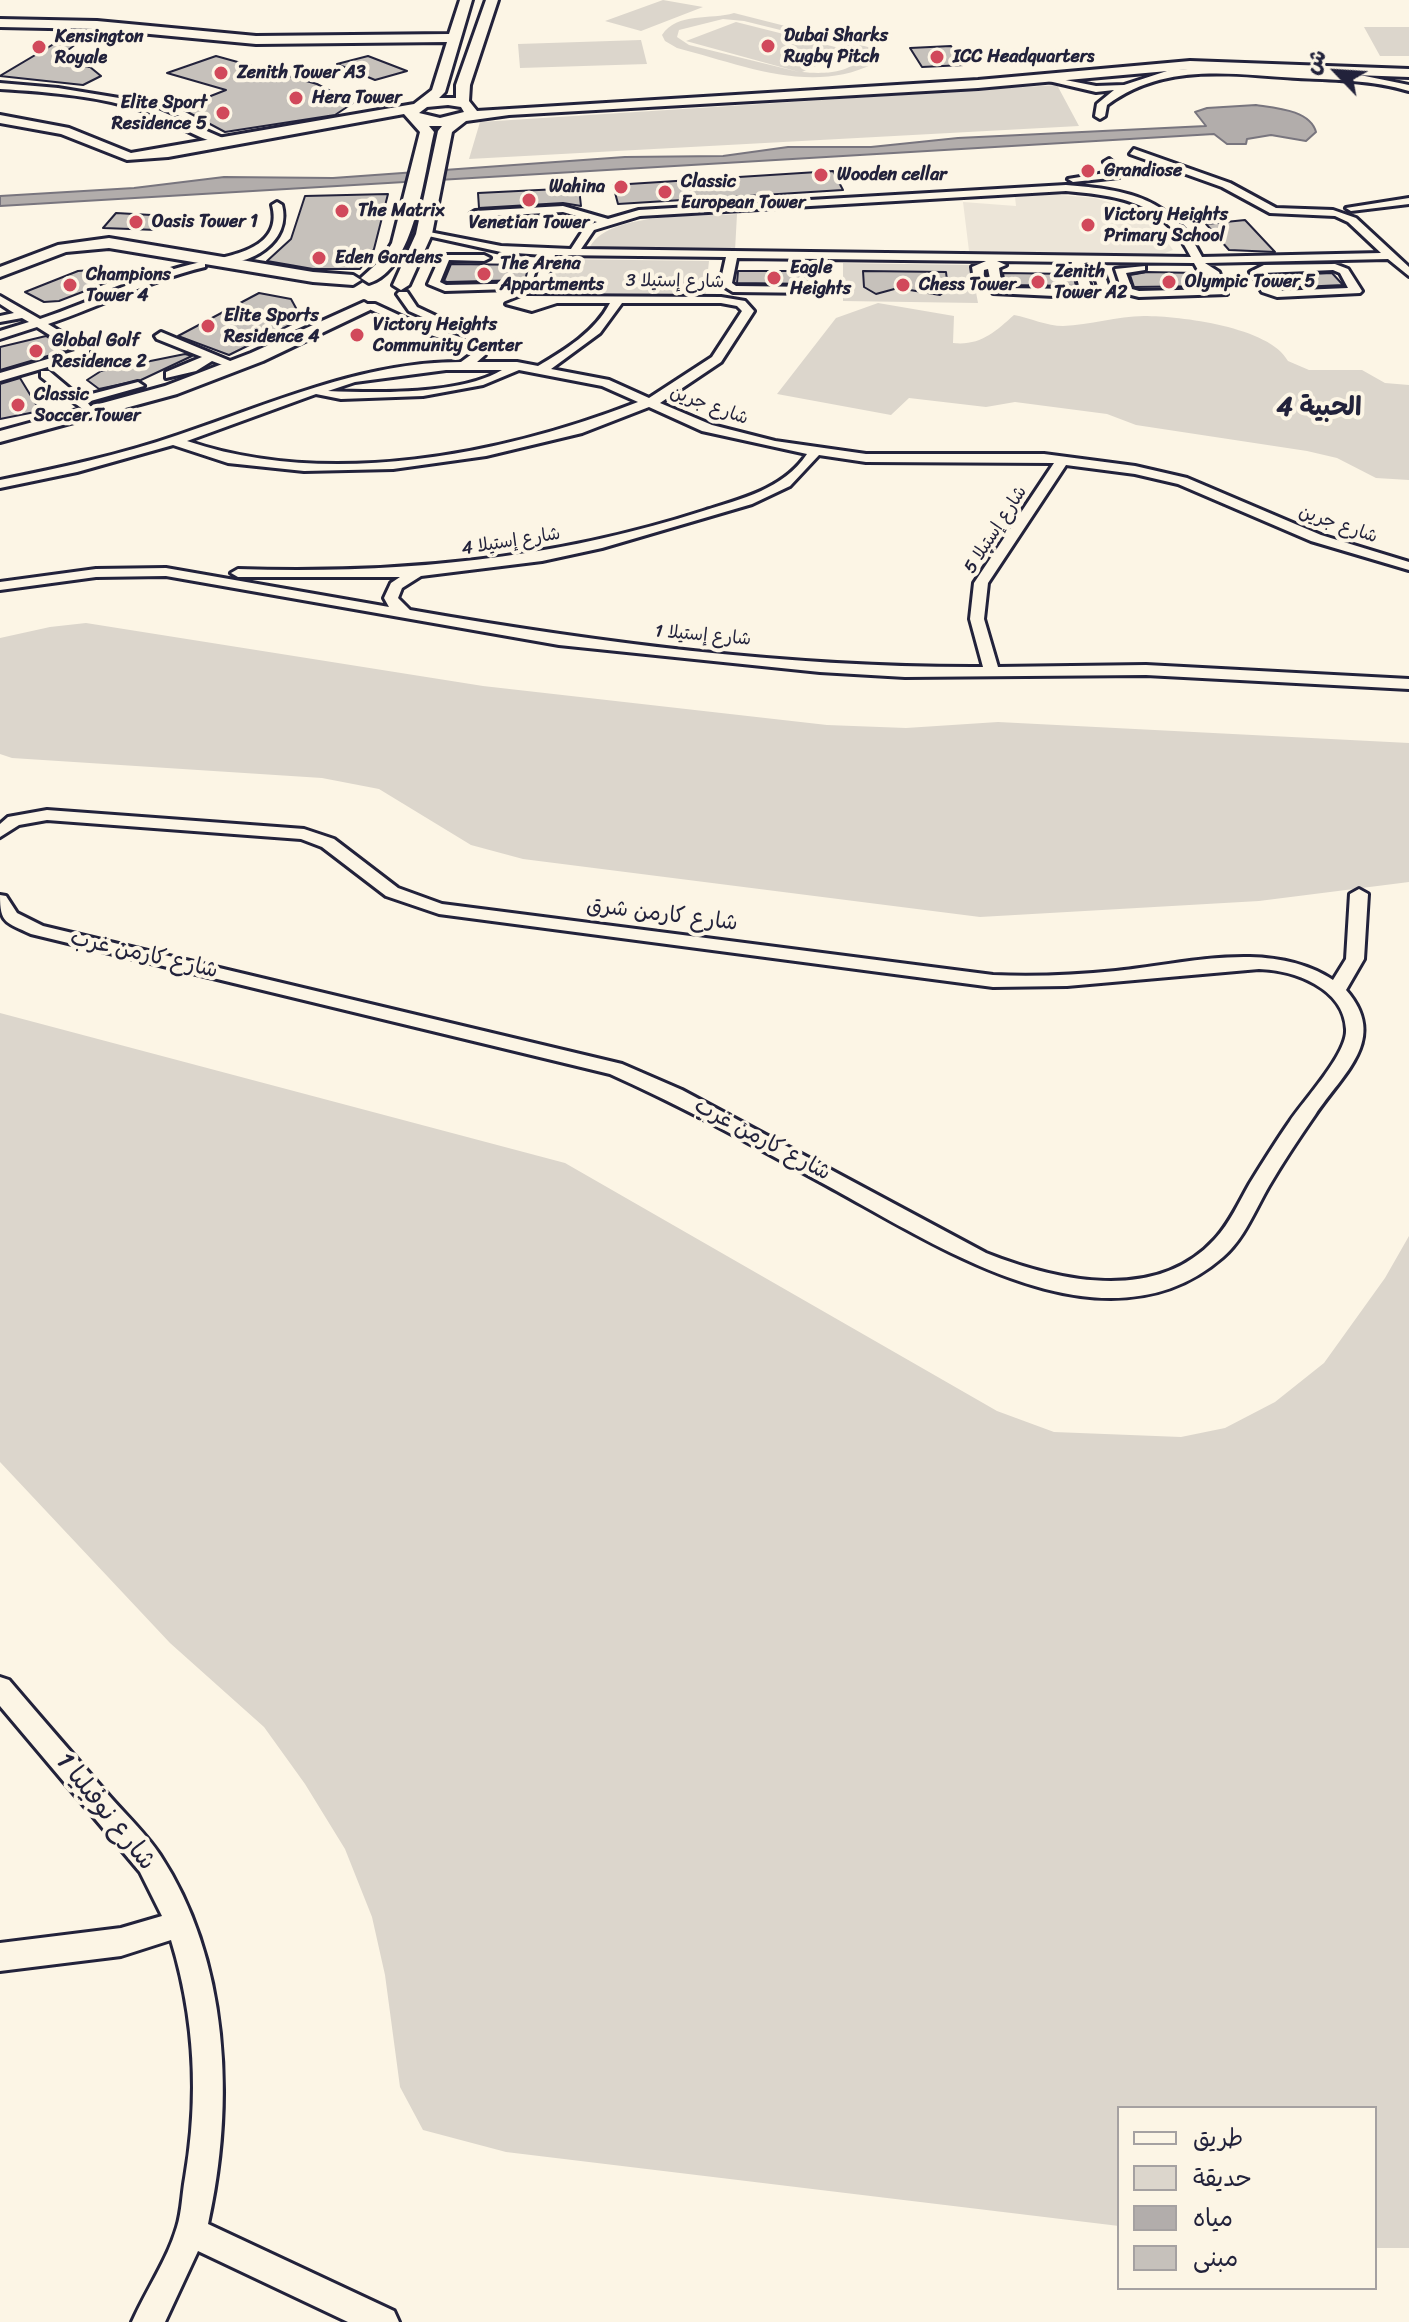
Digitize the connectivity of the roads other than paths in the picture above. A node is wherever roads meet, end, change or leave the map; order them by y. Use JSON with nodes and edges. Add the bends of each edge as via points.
{"nodes":[{"id":1,"x":466,"y":0,"type":"edge"},
{"id":2,"x":492,"y":0,"type":"edge"},
{"id":3,"x":457,"y":24,"type":"junction"},
{"id":4,"x":0,"y":25,"type":"edge"},
{"id":5,"x":455,"y":38,"type":"junction"},
{"id":6,"x":423,"y":39,"type":"junction"},
{"id":7,"x":449,"y":54,"type":"junction"},
{"id":8,"x":1255,"y":61,"type":"junction"},
{"id":9,"x":1409,"y":64,"type":"edge"},
{"id":10,"x":1409,"y":73,"type":"edge"},
{"id":11,"x":1089,"y":81,"type":"junction"},
{"id":12,"x":1135,"y":84,"type":"junction"},
{"id":13,"x":0,"y":86,"type":"edge"},
{"id":14,"x":1409,"y":88,"type":"edge"},
{"id":15,"x":790,"y":89,"type":"junction"},
{"id":16,"x":757,"y":97,"type":"junction"},
{"id":17,"x":463,"y":108,"type":"junction"},
{"id":18,"x":418,"y":112,"type":"junction"},
{"id":19,"x":1100,"y":116,"type":"dead end"},
{"id":20,"x":0,"y":119,"type":"edge"},
{"id":21,"x":373,"y":123,"type":"junction"},
{"id":22,"x":0,"y":126,"type":"edge"},
{"id":23,"x":426,"y":136,"type":"junction"},
{"id":24,"x":201,"y":142,"type":"junction"},
{"id":25,"x":1134,"y":152,"type":"dead end"},
{"id":26,"x":133,"y":160,"type":"junction"},
{"id":27,"x":1109,"y":162,"type":"dead end"},
{"id":28,"x":119,"y":171,"type":"dead end"},
{"id":29,"x":1023,"y":181,"type":"dead end"},
{"id":30,"x":979,"y":183,"type":"dead end"},
{"id":31,"x":1047,"y":184,"type":"junction"},
{"id":32,"x":962,"y":188,"type":"junction"},
{"id":33,"x":888,"y":189,"type":"dead end"},
{"id":34,"x":724,"y":190,"type":"dead end"},
{"id":35,"x":846,"y":191,"type":"dead end"},
{"id":36,"x":737,"y":192,"type":"dead end"},
{"id":37,"x":778,"y":200,"type":"junction"},
{"id":38,"x":715,"y":201,"type":"dead end"},
{"id":39,"x":1409,"y":201,"type":"edge"},
{"id":40,"x":277,"y":205,"type":"dead end"},
{"id":41,"x":693,"y":206,"type":"junction"},
{"id":42,"x":612,"y":207,"type":"dead end"},
{"id":43,"x":734,"y":207,"type":"junction"},
{"id":44,"x":1341,"y":213,"type":"junction"},
{"id":45,"x":475,"y":214,"type":"dead end"},
{"id":46,"x":604,"y":221,"type":"junction"},
{"id":47,"x":424,"y":234,"type":"junction"},
{"id":48,"x":471,"y":244,"type":"junction"},
{"id":49,"x":1409,"y":250,"type":"edge"},
{"id":50,"x":574,"y":252,"type":"junction"},
{"id":51,"x":417,"y":254,"type":"junction"},
{"id":52,"x":1389,"y":254,"type":"junction"},
{"id":53,"x":549,"y":257,"type":"junction"},
{"id":54,"x":731,"y":259,"type":"junction"},
{"id":55,"x":256,"y":260,"type":"junction"},
{"id":56,"x":992,"y":261,"type":"junction"},
{"id":57,"x":831,"y":263,"type":"junction"},
{"id":58,"x":1078,"y":263,"type":"junction"},
{"id":59,"x":1326,"y":263,"type":"junction"},
{"id":60,"x":1130,"y":264,"type":"junction"},
{"id":61,"x":1200,"y":264,"type":"junction"},
{"id":62,"x":1256,"y":265,"type":"junction"},
{"id":63,"x":166,"y":266,"type":"junction"},
{"id":64,"x":0,"y":272,"type":"edge"},
{"id":65,"x":1409,"y":273,"type":"edge"},
{"id":66,"x":0,"y":279,"type":"edge"},
{"id":67,"x":361,"y":279,"type":"junction"},
{"id":68,"x":979,"y":284,"type":"dead end"},
{"id":69,"x":835,"y":285,"type":"dead end"},
{"id":70,"x":1103,"y":288,"type":"dead end"},
{"id":71,"x":402,"y":289,"type":"junction"},
{"id":72,"x":1148,"y":294,"type":"junction"},
{"id":73,"x":1283,"y":295,"type":"junction"},
{"id":74,"x":0,"y":299,"type":"edge"},
{"id":75,"x":556,"y":299,"type":"dead end"},
{"id":76,"x":618,"y":299,"type":"junction"},
{"id":77,"x":1349,"y":299,"type":"dead end"},
{"id":78,"x":333,"y":300,"type":"junction"},
{"id":79,"x":1209,"y":300,"type":"dead end"},
{"id":80,"x":367,"y":307,"type":"junction"},
{"id":81,"x":25,"y":314,"type":"junction"},
{"id":82,"x":0,"y":319,"type":"edge"},
{"id":83,"x":41,"y":323,"type":"junction"},
{"id":84,"x":457,"y":328,"type":"junction"},
{"id":85,"x":0,"y":335,"type":"edge"},
{"id":86,"x":161,"y":336,"type":"dead end"},
{"id":87,"x":440,"y":336,"type":"junction"},
{"id":88,"x":296,"y":339,"type":"junction"},
{"id":89,"x":212,"y":356,"type":"junction"},
{"id":90,"x":465,"y":365,"type":"junction"},
{"id":91,"x":490,"y":365,"type":"junction"},
{"id":92,"x":236,"y":366,"type":"junction"},
{"id":93,"x":517,"y":366,"type":"junction"},
{"id":94,"x":542,"y":369,"type":"junction"},
{"id":95,"x":45,"y":374,"type":"dead end"},
{"id":96,"x":170,"y":375,"type":"dead end"},
{"id":97,"x":0,"y":377,"type":"edge"},
{"id":98,"x":485,"y":381,"type":"junction"},
{"id":99,"x":339,"y":383,"type":"junction"},
{"id":100,"x":138,"y":386,"type":"dead end"},
{"id":101,"x":306,"y":393,"type":"junction"},
{"id":102,"x":355,"y":396,"type":"junction"},
{"id":103,"x":77,"y":401,"type":"junction"},
{"id":104,"x":650,"y":403,"type":"junction"},
{"id":105,"x":93,"y":415,"type":"junction"},
{"id":106,"x":0,"y":437,"type":"edge"},
{"id":107,"x":174,"y":441,"type":"junction"},
{"id":108,"x":815,"y":452,"type":"junction"},
{"id":109,"x":1063,"y":459,"type":"junction"},
{"id":110,"x":0,"y":484,"type":"edge"},
{"id":111,"x":1409,"y":566,"type":"edge"},
{"id":112,"x":421,"y":571,"type":"junction"},
{"id":113,"x":186,"y":574,"type":"junction"},
{"id":114,"x":0,"y":586,"type":"edge"},
{"id":115,"x":409,"y":616,"type":"junction"},
{"id":116,"x":992,"y":671,"type":"junction"},
{"id":117,"x":1409,"y":684,"type":"edge"},
{"id":118,"x":0,"y":813,"type":"edge"},
{"id":119,"x":25,"y":817,"type":"junction"},
{"id":120,"x":0,"y":832,"type":"edge"},
{"id":121,"x":0,"y":900,"type":"edge"},
{"id":122,"x":1339,"y":906,"type":"dead end"},
{"id":123,"x":1336,"y":991,"type":"junction"},
{"id":124,"x":0,"y":1688,"type":"edge"},
{"id":125,"x":180,"y":1924,"type":"junction"},
{"id":126,"x":0,"y":1957,"type":"edge"},
{"id":127,"x":191,"y":2232,"type":"junction"},
{"id":128,"x":148,"y":2322,"type":"edge"},
{"id":129,"x":383,"y":2322,"type":"edge"}],
"edges":[{"from":1,"to":3,"type":"street"},
{"from":2,"to":17,"type":"street"},
{"from":3,"to":5,"type":"street"},
{"from":3,"to":6,"type":"street"},
{"from":4,"to":6,"type":"street","via":[[97,25],[256,40]]},
{"from":4,"to":7,"type":"street","via":[[231,44],[419,43]]},
{"from":5,"to":6,"type":"street"},
{"from":5,"to":7,"type":"street"},
{"from":7,"to":18,"type":"street","via":[[438,92]]},
{"from":8,"to":9,"type":"street"},
{"from":8,"to":10,"type":"street"},
{"from":8,"to":11,"type":"street","via":[[1169,66]]},
{"from":8,"to":15,"type":"street","via":[[1167,56],[1006,76]]},
{"from":11,"to":12,"type":"street","via":[[1110,89]]},
{"from":11,"to":16,"type":"street","via":[[1045,79]]},
{"from":12,"to":14,"type":"street","via":[[1228,71],[1369,79]]},
{"from":12,"to":19,"type":"street","via":[[1106,100]]},
{"from":13,"to":24,"type":"street","via":[[127,103],[176,120]]},
{"from":15,"to":16,"type":"street"},
{"from":15,"to":17,"type":"street","via":[[521,102],[480,99]]},
{"from":16,"to":17,"type":"street","via":[[509,111]]},
{"from":17,"to":18,"type":"street"},
{"from":17,"to":18,"type":"street"},
{"from":17,"to":47,"type":"street","via":[[445,131]]},
{"from":18,"to":21,"type":"street"},
{"from":18,"to":23,"type":"street"},
{"from":18,"to":24,"type":"street"},
{"from":20,"to":26,"type":"street","via":[[64,131]]},
{"from":21,"to":23,"type":"street","via":[[403,126]]},
{"from":21,"to":26,"type":"street"},
{"from":22,"to":26,"type":"street","via":[[59,139],[100,164]]},
{"from":23,"to":67,"type":"street","via":[[397,249]]},
{"from":24,"to":26,"type":"street"},
{"from":25,"to":44,"type":"street","via":[[1226,185],[1274,211]]},
{"from":26,"to":28,"type":"street"},
{"from":27,"to":31,"type":"street","via":[[1118,171],[1111,176]]},
{"from":29,"to":31,"type":"street"},
{"from":30,"to":32,"type":"street"},
{"from":31,"to":32,"type":"street"},
{"from":31,"to":61,"type":"street","via":[[1151,206],[1180,228]]},
{"from":32,"to":33,"type":"street"},
{"from":32,"to":37,"type":"street"},
{"from":34,"to":43,"type":"street"},
{"from":35,"to":37,"type":"street"},
{"from":36,"to":37,"type":"street","via":[[748,199]]},
{"from":37,"to":43,"type":"street"},
{"from":38,"to":41,"type":"street"},
{"from":39,"to":44,"type":"street"},
{"from":40,"to":55,"type":"street","via":[[278,226]]},
{"from":41,"to":42,"type":"street"},
{"from":41,"to":43,"type":"street"},
{"from":41,"to":46,"type":"street"},
{"from":44,"to":52,"type":"street"},
{"from":45,"to":46,"type":"street","via":[[563,209],[589,212]]},
{"from":46,"to":50,"type":"street","via":[[585,232]]},
{"from":47,"to":48,"type":"street"},
{"from":47,"to":51,"type":"street"},
{"from":48,"to":51,"type":"street","via":[[445,244]]},
{"from":48,"to":53,"type":"street"},
{"from":49,"to":52,"type":"street"},
{"from":50,"to":53,"type":"street"},
{"from":50,"to":54,"type":"street"},
{"from":51,"to":71,"type":"street"},
{"from":52,"to":59,"type":"street"},
{"from":52,"to":65,"type":"street"},
{"from":53,"to":53,"type":"street","via":[[453,255],[443,259],[434,284],[537,287],[543,284]]},
{"from":54,"to":57,"type":"street"},
{"from":54,"to":57,"type":"street","via":[[726,284],[737,289],[819,290]]},
{"from":55,"to":64,"type":"street","via":[[220,261],[93,243],[53,251]]},
{"from":55,"to":67,"type":"street"},
{"from":56,"to":57,"type":"street"},
{"from":56,"to":58,"type":"street"},
{"from":56,"to":58,"type":"street","via":[[995,289],[1004,293],[1082,293],[1086,291]]},
{"from":56,"to":68,"type":"street","via":[[978,267]]},
{"from":57,"to":69,"type":"street"},
{"from":58,"to":60,"type":"street"},
{"from":58,"to":70,"type":"street","via":[[1099,272]]},
{"from":59,"to":62,"type":"street"},
{"from":59,"to":73,"type":"street","via":[[1344,271],[1356,291]]},
{"from":60,"to":61,"type":"street"},
{"from":60,"to":72,"type":"street","via":[[1118,272],[1125,290]]},
{"from":61,"to":62,"type":"street"},
{"from":61,"to":72,"type":"street","via":[[1215,274],[1222,293]]},
{"from":62,"to":73,"type":"street","via":[[1266,290]]},
{"from":63,"to":66,"type":"street","via":[[115,251],[87,251]]},
{"from":63,"to":78,"type":"street","via":[[201,265],[304,285]]},
{"from":63,"to":83,"type":"street","via":[[106,301]]},
{"from":67,"to":71,"type":"street"},
{"from":67,"to":78,"type":"street","via":[[337,286]]},
{"from":71,"to":80,"type":"street","via":[[388,303]]},
{"from":71,"to":84,"type":"street","via":[[413,309]]},
{"from":72,"to":79,"type":"street"},
{"from":73,"to":77,"type":"street"},
{"from":74,"to":81,"type":"street"},
{"from":75,"to":76,"type":"street","name":"شارع إستيلا 3"},
{"from":76,"to":94,"type":"street","via":[[599,327]]},
{"from":76,"to":104,"type":"street","name":"شارع إستيلا 3","via":[[728,301],[748,308],[740,330],[711,364]]},
{"from":78,"to":80,"type":"street"},
{"from":78,"to":88,"type":"street","via":[[324,316]]},
{"from":80,"to":87,"type":"street"},
{"from":80,"to":88,"type":"street"},
{"from":81,"to":82,"type":"street"},
{"from":81,"to":83,"type":"street"},
{"from":83,"to":85,"type":"street"},
{"from":83,"to":97,"type":"street","via":[[85,352]]},
{"from":84,"to":87,"type":"street"},
{"from":84,"to":91,"type":"street","via":[[478,338]]},
{"from":86,"to":89,"type":"street"},
{"from":87,"to":90,"type":"street","via":[[477,348],[477,360]]},
{"from":88,"to":92,"type":"street"},
{"from":89,"to":92,"type":"street"},
{"from":89,"to":96,"type":"street"},
{"from":90,"to":91,"type":"street","name":"شارع جرين"},
{"from":90,"to":99,"type":"street","name":"شارع جرين"},
{"from":91,"to":93,"type":"street","name":"شارع جرين"},
{"from":91,"to":98,"type":"street"},
{"from":92,"to":105,"type":"street"},
{"from":93,"to":94,"type":"street","name":"شارع جرين"},
{"from":93,"to":98,"type":"street"},
{"from":94,"to":104,"type":"street","name":"شارع جرين","via":[[605,383]]},
{"from":95,"to":103,"type":"street"},
{"from":98,"to":102,"type":"street"},
{"from":99,"to":101,"type":"street","name":"شارع جرين"},
{"from":99,"to":102,"type":"street"},
{"from":100,"to":103,"type":"street"},
{"from":101,"to":102,"type":"street"},
{"from":101,"to":107,"type":"street","name":"شارع جرين"},
{"from":103,"to":105,"type":"street"},
{"from":104,"to":107,"type":"street","via":[[568,434],[427,461],[253,462],[201,454]]},
{"from":104,"to":108,"type":"street","name":"شارع جرين","via":[[723,433]]},
{"from":105,"to":106,"type":"street"},
{"from":107,"to":110,"type":"street","name":"شارع جرين"},
{"from":108,"to":109,"type":"street","name":"شارع جرين","via":[[894,460]]},
{"from":108,"to":112,"type":"street","name":"شارع إستيلا 4","via":[[781,487],[675,525],[557,553]]},
{"from":109,"to":111,"type":"street","name":"شارع جرين","via":[[1182,481],[1316,538]]},
{"from":109,"to":116,"type":"street","name":"شارع إستيلا 5","via":[[981,583],[977,619]]},
{"from":112,"to":113,"type":"street","name":"شارع إستيلا 4","via":[[322,577]]},
{"from":112,"to":115,"type":"street","via":[[392,592],[393,604]]},
{"from":113,"to":114,"type":"street","name":"شارع إستيلا 1","via":[[96,573]]},
{"from":113,"to":115,"type":"street","name":"شارع إستيلا 1"},
{"from":115,"to":116,"type":"street","name":"شارع إستيلا 1","via":[[573,643],[789,664]]},
{"from":116,"to":117,"type":"street","name":"شارع إستيلا 1","via":[[1173,671]]},
{"from":118,"to":119,"type":"street"},
{"from":119,"to":120,"type":"street","name":"شارع كارمن شرق"},
{"from":119,"to":123,"type":"street","name":"شارع كارمن شرق","via":[[304,834],[328,843],[392,892],[467,914],[1014,982],[1262,963],[1303,971]]},
{"from":121,"to":123,"type":"street","name":"شارع كارمن غرب","via":[[10,917],[37,930],[615,1069],[717,1116],[979,1258],[1032,1279],[1089,1290],[1120,1290],[1175,1277],[1223,1244],[1354,1046],[1356,1018]]},
{"from":122,"to":123,"type":"street","via":[[1359,901],[1355,959]]},
{"from":124,"to":125,"type":"street","name":"شارع نوفيليا 1","via":[[128,1834],[156,1873]]},
{"from":125,"to":126,"type":"street","via":[[109,1945]]},
{"from":125,"to":127,"type":"street","name":"شارع نوفيليا 1","via":[[198,1978],[211,2078]]},
{"from":127,"to":128,"type":"street","name":"شارع نوفيليا 1"},
{"from":127,"to":129,"type":"street"}]}
